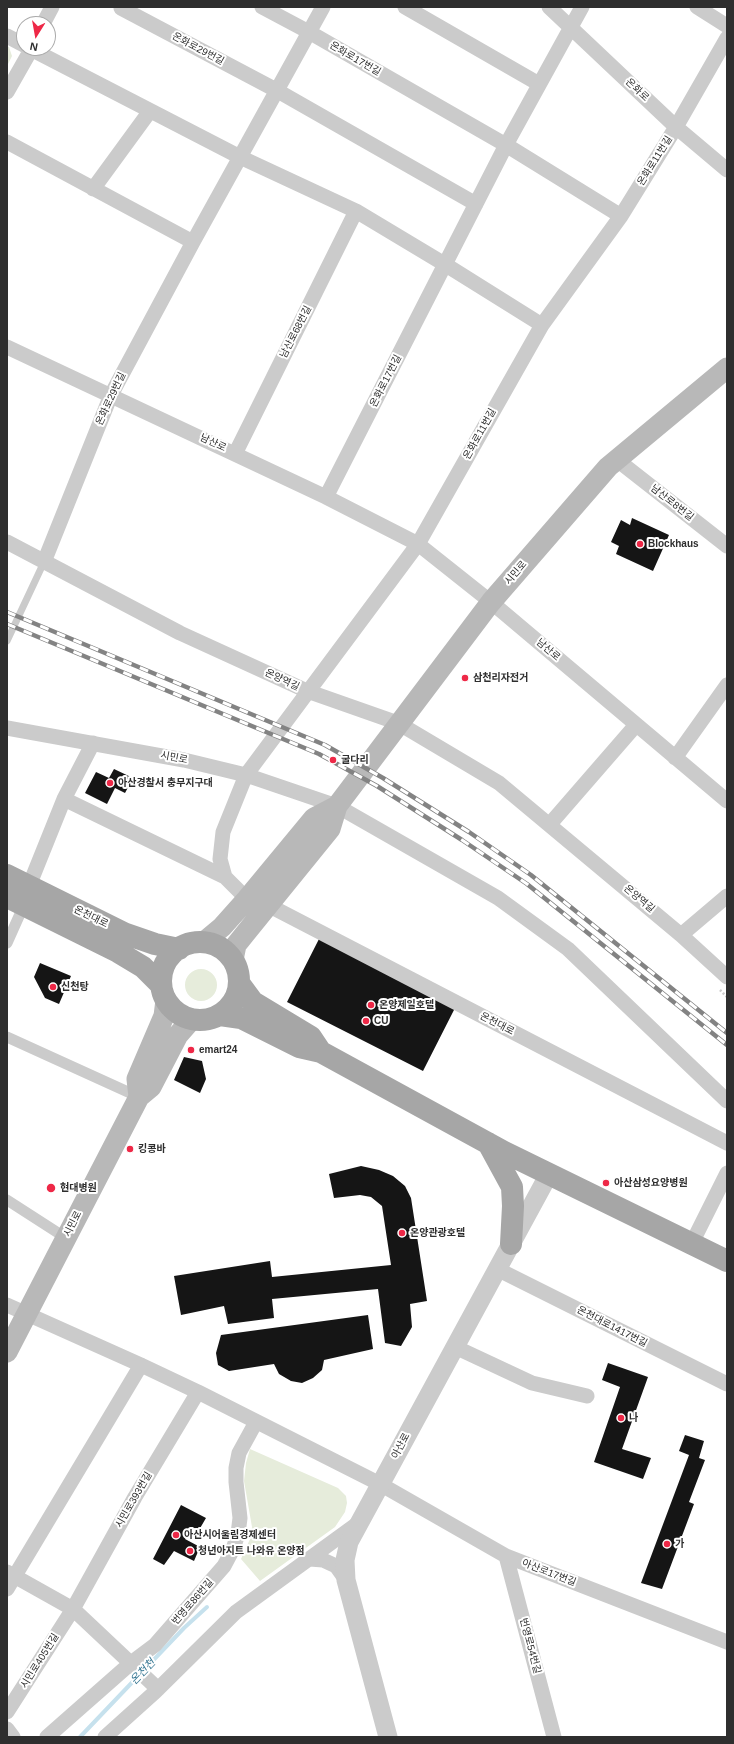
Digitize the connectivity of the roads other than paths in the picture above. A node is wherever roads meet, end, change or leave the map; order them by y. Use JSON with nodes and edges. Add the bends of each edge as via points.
{"nodes":[{"id":1,"x":52,"y":7,"type":"edge"},
{"id":2,"x":120,"y":7,"type":"edge"},
{"id":3,"x":262,"y":7,"type":"edge"},
{"id":4,"x":322,"y":7,"type":"edge"},
{"id":5,"x":405,"y":7,"type":"edge"},
{"id":6,"x":549,"y":7,"type":"edge"},
{"id":7,"x":582,"y":7,"type":"edge"},
{"id":8,"x":697,"y":7,"type":"edge"},
{"id":9,"x":47,"y":16,"type":"edge"},
{"id":10,"x":727,"y":26,"type":"edge"},
{"id":11,"x":571,"y":28,"type":"junction"},
{"id":12,"x":309,"y":32,"type":"junction"},
{"id":13,"x":7,"y":36,"type":"edge"},
{"id":14,"x":727,"y":38,"type":"edge"},
{"id":15,"x":16,"y":41,"type":"edge"},
{"id":16,"x":25,"y":56,"type":"edge"},
{"id":17,"x":44,"y":56,"type":"edge"},
{"id":18,"x":539,"y":84,"type":"junction"},
{"id":19,"x":276,"y":90,"type":"junction"},
{"id":20,"x":7,"y":92,"type":"edge"},
{"id":21,"x":150,"y":111,"type":"junction"},
{"id":22,"x":676,"y":127,"type":"junction"},
{"id":23,"x":7,"y":142,"type":"edge"},
{"id":24,"x":506,"y":145,"type":"junction"},
{"id":25,"x":240,"y":156,"type":"junction"},
{"id":26,"x":727,"y":170,"type":"edge"},
{"id":27,"x":93,"y":189,"type":"junction"},
{"id":28,"x":476,"y":204,"type":"junction"},
{"id":29,"x":356,"y":211,"type":"junction"},
{"id":30,"x":621,"y":216,"type":"junction"},
{"id":31,"x":193,"y":242,"type":"junction"},
{"id":32,"x":446,"y":264,"type":"junction"},
{"id":33,"x":542,"y":325,"type":"junction"},
{"id":34,"x":7,"y":347,"type":"edge"},
{"id":35,"x":727,"y":368,"type":"edge"},
{"id":36,"x":111,"y":395,"type":"junction"},
{"id":37,"x":235,"y":454,"type":"junction"},
{"id":38,"x":616,"y":459,"type":"junction"},
{"id":39,"x":326,"y":497,"type":"junction"},
{"id":40,"x":7,"y":542,"type":"edge"},
{"id":41,"x":418,"y":544,"type":"junction"},
{"id":42,"x":727,"y":546,"type":"edge"},
{"id":43,"x":44,"y":562,"type":"junction"},
{"id":44,"x":492,"y":602,"type":"junction"},
{"id":45,"x":7,"y":641,"type":"edge"},
{"id":46,"x":727,"y":685,"type":"edge"},
{"id":47,"x":307,"y":691,"type":"junction"},
{"id":48,"x":398,"y":723,"type":"junction"},
{"id":49,"x":636,"y":725,"type":"junction"},
{"id":50,"x":7,"y":728,"type":"edge"},
{"id":51,"x":93,"y":743,"type":"junction"},
{"id":52,"x":675,"y":758,"type":"junction"},
{"id":53,"x":246,"y":775,"type":"junction"},
{"id":54,"x":64,"y":799,"type":"junction"},
{"id":55,"x":727,"y":801,"type":"edge"},
{"id":56,"x":336,"y":806,"type":"junction"},
{"id":57,"x":550,"y":824,"type":"junction"},
{"id":58,"x":7,"y":875,"type":"edge"},
{"id":59,"x":225,"y":877,"type":"junction"},
{"id":60,"x":20,"y":896,"type":"edge"},
{"id":61,"x":727,"y":896,"type":"edge"},
{"id":62,"x":248,"y":899,"type":"junction"},
{"id":63,"x":268,"y":905,"type":"junction"},
{"id":64,"x":681,"y":934,"type":"junction"},
{"id":65,"x":204,"y":942,"type":"junction"},
{"id":66,"x":7,"y":943,"type":"edge"},
{"id":67,"x":179,"y":949,"type":"junction"},
{"id":68,"x":233,"y":960,"type":"junction"},
{"id":69,"x":727,"y":977,"type":"edge"},
{"id":70,"x":239,"y":982,"type":"junction"},
{"id":71,"x":164,"y":992,"type":"junction"},
{"id":72,"x":220,"y":1014,"type":"junction"},
{"id":73,"x":192,"y":1019,"type":"junction"},
{"id":74,"x":7,"y":1037,"type":"edge"},
{"id":75,"x":321,"y":1052,"type":"junction"},
{"id":76,"x":139,"y":1096,"type":"junction"},
{"id":77,"x":727,"y":1101,"type":"edge"},
{"id":78,"x":488,"y":1143,"type":"junction"},
{"id":79,"x":727,"y":1143,"type":"edge"},
{"id":80,"x":727,"y":1173,"type":"edge"},
{"id":81,"x":548,"y":1174,"type":"junction"},
{"id":82,"x":7,"y":1200,"type":"edge"},
{"id":83,"x":66,"y":1238,"type":"junction"},
{"id":84,"x":692,"y":1243,"type":"junction"},
{"id":85,"x":510,"y":1244,"type":"junction"},
{"id":86,"x":727,"y":1261,"type":"edge"},
{"id":87,"x":497,"y":1269,"type":"junction"},
{"id":88,"x":7,"y":1305,"type":"edge"},
{"id":89,"x":27,"y":1314,"type":"junction"},
{"id":90,"x":455,"y":1347,"type":"junction"},
{"id":91,"x":7,"y":1352,"type":"edge"},
{"id":92,"x":141,"y":1365,"type":"junction"},
{"id":93,"x":727,"y":1384,"type":"edge"},
{"id":94,"x":198,"y":1392,"type":"junction"},
{"id":95,"x":587,"y":1396,"type":"dead end"},
{"id":96,"x":256,"y":1422,"type":"junction"},
{"id":97,"x":380,"y":1484,"type":"junction"},
{"id":98,"x":359,"y":1523,"type":"junction"},
{"id":99,"x":506,"y":1556,"type":"junction"},
{"id":100,"x":310,"y":1559,"type":"junction"},
{"id":101,"x":11,"y":1574,"type":"edge"},
{"id":102,"x":346,"y":1580,"type":"junction"},
{"id":103,"x":7,"y":1589,"type":"edge"},
{"id":104,"x":73,"y":1609,"type":"junction"},
{"id":105,"x":727,"y":1642,"type":"edge"},
{"id":106,"x":131,"y":1663,"type":"junction"},
{"id":107,"x":158,"y":1689,"type":"junction"},
{"id":108,"x":7,"y":1712,"type":"edge"},
{"id":109,"x":7,"y":1729,"type":"edge"},
{"id":110,"x":13,"y":1737,"type":"edge"},
{"id":111,"x":47,"y":1737,"type":"edge"},
{"id":112,"x":105,"y":1737,"type":"edge"},
{"id":113,"x":388,"y":1737,"type":"edge"},
{"id":114,"x":554,"y":1737,"type":"edge"}],
"edges":[{"from":1,"to":9,"type":"street"},
{"from":2,"to":19,"type":"street","name":"온화로29번길"},
{"from":3,"to":12,"type":"street"},
{"from":4,"to":12,"type":"street","name":"온화로29번길"},
{"from":5,"to":18,"type":"street"},
{"from":6,"to":11,"type":"street","name":"온화로"},
{"from":7,"to":11,"type":"street","name":"온화로17번길"},
{"from":8,"to":10,"type":"street"},
{"from":11,"to":18,"type":"street","name":"온화로17번길"},
{"from":11,"to":22,"type":"street","name":"온화로"},
{"from":12,"to":19,"type":"street","name":"온화로29번길"},
{"from":12,"to":24,"type":"street","name":"온화로17번길"},
{"from":13,"to":15,"type":"street"},
{"from":14,"to":22,"type":"street","name":"온화로11번길"},
{"from":16,"to":20,"type":"street"},
{"from":17,"to":21,"type":"street"},
{"from":18,"to":24,"type":"street","name":"온화로17번길"},
{"from":19,"to":25,"type":"street","name":"온화로29번길"},
{"from":19,"to":28,"type":"street"},
{"from":21,"to":25,"type":"street"},
{"from":21,"to":27,"type":"street"},
{"from":22,"to":26,"type":"street","name":"온화로"},
{"from":22,"to":30,"type":"street","name":"온화로11번길"},
{"from":23,"to":27,"type":"street"},
{"from":24,"to":28,"type":"street","name":"온화로17번길"},
{"from":24,"to":30,"type":"street"},
{"from":25,"to":29,"type":"street"},
{"from":25,"to":31,"type":"street","name":"온화로29번길"},
{"from":27,"to":31,"type":"street"},
{"from":28,"to":32,"type":"street","name":"온화로17번길"},
{"from":29,"to":32,"type":"street"},
{"from":29,"to":37,"type":"street","name":"남산로68번길"},
{"from":30,"to":33,"type":"street","name":"온화로11번길"},
{"from":31,"to":36,"type":"street","name":"온화로29번길"},
{"from":32,"to":33,"type":"street"},
{"from":32,"to":39,"type":"street","name":"온화로17번길"},
{"from":33,"to":41,"type":"street","name":"온화로11번길"},
{"from":34,"to":36,"type":"street","name":"남산로"},
{"from":35,"to":38,"type":"main road","name":"시민로"},
{"from":36,"to":37,"type":"street","name":"남산로"},
{"from":36,"to":43,"type":"street","name":"온화로29번길"},
{"from":37,"to":39,"type":"street","name":"남산로"},
{"from":38,"to":42,"type":"street","name":"남산로8번길"},
{"from":38,"to":44,"type":"main road","name":"시민로"},
{"from":39,"to":41,"type":"street","name":"남산로"},
{"from":40,"to":43,"type":"street","name":"온양역길"},
{"from":41,"to":44,"type":"street","name":"남산로"},
{"from":41,"to":47,"type":"street"},
{"from":43,"to":45,"type":"lane"},
{"from":43,"to":47,"type":"street","name":"온양역길","via":[[180,633]]},
{"from":44,"to":48,"type":"main road","name":"시민로"},
{"from":44,"to":49,"type":"street","name":"남산로"},
{"from":46,"to":52,"type":"street"},
{"from":47,"to":48,"type":"street","name":"온양역길"},
{"from":47,"to":53,"type":"street"},
{"from":48,"to":56,"type":"main road","name":"시민로"},
{"from":48,"to":57,"type":"street","name":"온양역길","via":[[499,783]]},
{"from":49,"to":52,"type":"street","name":"남산로"},
{"from":49,"to":57,"type":"street"},
{"from":50,"to":51,"type":"street","name":"시민로"},
{"from":51,"to":53,"type":"street","name":"시민로"},
{"from":51,"to":54,"type":"street"},
{"from":52,"to":55,"type":"street","name":"남산로"},
{"from":53,"to":56,"type":"street","name":"시민로"},
{"from":53,"to":59,"type":"street","via":[[223,832],[220,859]]},
{"from":54,"to":59,"type":"street"},
{"from":54,"to":60,"type":"street"},
{"from":56,"to":62,"type":"main road","name":"시민로","via":[[314,818]]},
{"from":56,"to":63,"type":"main road","name":"시민로","via":[[330,829]]},
{"from":56,"to":77,"type":"street","via":[[498,898],[568,949]]},
{"from":57,"to":64,"type":"street","name":"온양역길"},
{"from":58,"to":60,"type":"main road","name":"온천대로"},
{"from":59,"to":62,"type":"street"},
{"from":60,"to":66,"type":"street"},
{"from":60,"to":67,"type":"main road","name":"온천대로","via":[[156,944]]},
{"from":60,"to":71,"type":"main road","name":"온천대로","via":[[143,967]]},
{"from":61,"to":64,"type":"street"},
{"from":62,"to":65,"type":"main road","name":"시민로"},
{"from":63,"to":68,"type":"main road","name":"시민로","via":[[236,946]]},
{"from":63,"to":79,"type":"street","name":"온천대로"},
{"from":64,"to":69,"type":"street","name":"온양역길"},
{"from":65,"to":67,"type":"main road","via":[[185,945]]},
{"from":65,"to":68,"type":"main road","via":[[221,947]]},
{"from":67,"to":71,"type":"main road","via":[[166,961],[162,972]]},
{"from":68,"to":70,"type":"main road"},
{"from":70,"to":72,"type":"main road","via":[[239,990],[234,1001]]},
{"from":70,"to":75,"type":"main road","via":[[253,1002],[310,1037]]},
{"from":71,"to":73,"type":"main road","via":[[171,1007],[180,1015]]},
{"from":71,"to":76,"type":"main road","name":"시민로","via":[[164,1016],[137,1079]]},
{"from":72,"to":73,"type":"main road","via":[[204,1020]]},
{"from":72,"to":75,"type":"main road","via":[[241,1018],[299,1047]]},
{"from":73,"to":76,"type":"main road","name":"시민로","via":[[178,1035],[151,1087]]},
{"from":74,"to":76,"type":"street"},
{"from":75,"to":78,"type":"main road"},
{"from":76,"to":83,"type":"main road","name":"시민로"},
{"from":78,"to":81,"type":"main road"},
{"from":78,"to":85,"type":"main road","via":[[512,1187]]},
{"from":80,"to":84,"type":"street"},
{"from":81,"to":84,"type":"main road"},
{"from":81,"to":85,"type":"street","name":"아산로"},
{"from":82,"to":83,"type":"street"},
{"from":83,"to":89,"type":"main road","name":"시민로"},
{"from":84,"to":86,"type":"main road"},
{"from":85,"to":87,"type":"street","name":"아산로"},
{"from":87,"to":90,"type":"street","name":"아산로"},
{"from":87,"to":93,"type":"street","name":"온천대로1417번길"},
{"from":88,"to":89,"type":"street"},
{"from":89,"to":91,"type":"main road","name":"시민로"},
{"from":89,"to":92,"type":"street"},
{"from":90,"to":95,"type":"street","via":[[532,1383]]},
{"from":90,"to":97,"type":"street","name":"아산로"},
{"from":92,"to":94,"type":"street"},
{"from":92,"to":101,"type":"street"},
{"from":94,"to":96,"type":"street"},
{"from":94,"to":104,"type":"street","name":"시민로393번길","via":[[135,1497]]},
{"from":96,"to":97,"type":"street"},
{"from":96,"to":106,"type":"street","name":"번영로86번길","via":[[239,1453],[236,1468],[240,1518],[233,1549],[224,1566],[155,1645]]},
{"from":97,"to":98,"type":"street","name":"아산로"},
{"from":97,"to":99,"type":"street","name":"아산로17번길"},
{"from":98,"to":100,"type":"street"},
{"from":98,"to":102,"type":"street","name":"아산로","via":[[349,1542],[345,1560]]},
{"from":99,"to":105,"type":"street","name":"아산로17번길"},
{"from":99,"to":114,"type":"street","name":"번영로54번길"},
{"from":100,"to":102,"type":"street","via":[[323,1560],[336,1566]]},
{"from":100,"to":107,"type":"street","via":[[236,1612]]},
{"from":101,"to":103,"type":"street"},
{"from":101,"to":104,"type":"street"},
{"from":102,"to":113,"type":"street","name":"아산로"},
{"from":104,"to":106,"type":"street"},
{"from":104,"to":108,"type":"street","name":"시민로405번길"},
{"from":106,"to":107,"type":"street"},
{"from":106,"to":111,"type":"street","name":"번영로86번길"},
{"from":107,"to":112,"type":"street"},
{"from":109,"to":110,"type":"street"}]}
